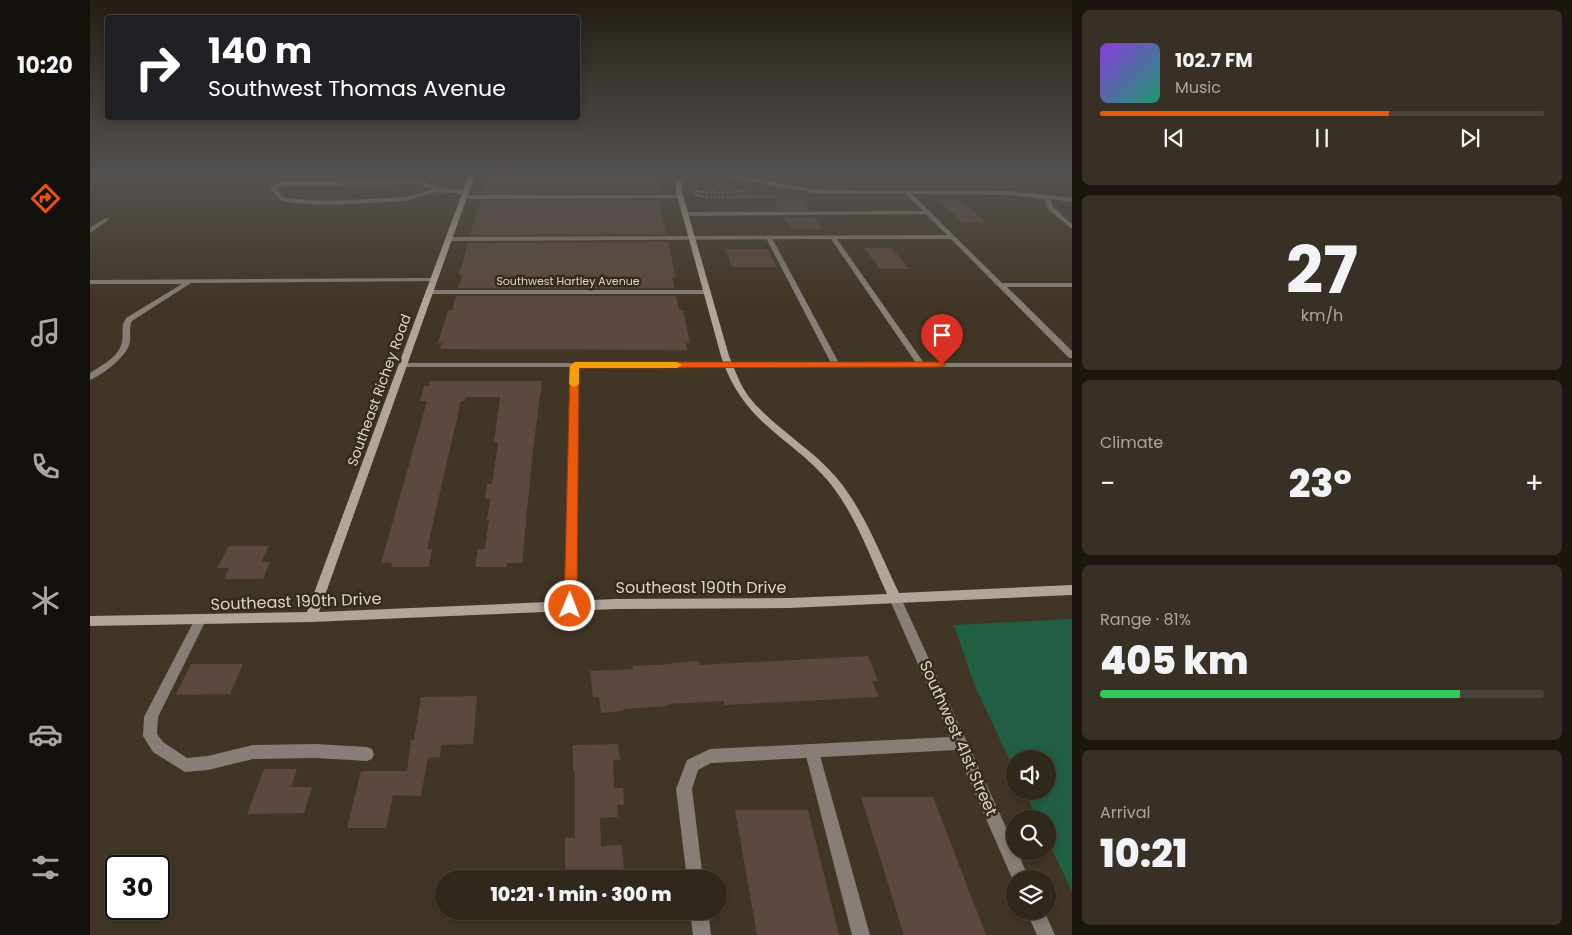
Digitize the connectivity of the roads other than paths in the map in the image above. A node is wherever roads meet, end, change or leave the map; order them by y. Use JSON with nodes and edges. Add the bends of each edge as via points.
{"nodes":[{"id":1,"x":457,"y":216,"type":"edge"},
{"id":2,"x":685,"y":216,"type":"edge"},
{"id":3,"x":932,"y":216,"type":"edge"},
{"id":4,"x":1059,"y":216,"type":"edge"},
{"id":5,"x":107,"y":219,"type":"dead end"},
{"id":6,"x":1072,"y":227,"type":"edge"},
{"id":7,"x":90,"y":231,"type":"edge"},
{"id":8,"x":953,"y":237,"type":"junction"},
{"id":9,"x":692,"y":238,"type":"junction"},
{"id":10,"x":770,"y":238,"type":"junction"},
{"id":11,"x":833,"y":238,"type":"junction"},
{"id":12,"x":449,"y":239,"type":"junction"},
{"id":13,"x":434,"y":280,"type":"junction"},
{"id":14,"x":190,"y":281,"type":"junction"},
{"id":15,"x":90,"y":282,"type":"edge"},
{"id":16,"x":1001,"y":285,"type":"junction"},
{"id":17,"x":1072,"y":285,"type":"edge"},
{"id":18,"x":429,"y":292,"type":"junction"},
{"id":19,"x":707,"y":292,"type":"junction"},
{"id":20,"x":1072,"y":356,"type":"edge"},
{"id":21,"x":1072,"y":364,"type":"edge"},
{"id":22,"x":402,"y":365,"type":"junction"},
{"id":23,"x":575,"y":365,"type":"junction"},
{"id":24,"x":728,"y":365,"type":"junction"},
{"id":25,"x":836,"y":365,"type":"junction"},
{"id":26,"x":922,"y":365,"type":"junction"},
{"id":27,"x":90,"y":377,"type":"edge"},
{"id":28,"x":1072,"y":590,"type":"edge"},
{"id":29,"x":895,"y":598,"type":"junction"},
{"id":30,"x":570,"y":606,"type":"junction"},
{"id":31,"x":311,"y":617,"type":"junction"},
{"id":32,"x":200,"y":620,"type":"junction"},
{"id":33,"x":90,"y":621,"type":"edge"},
{"id":34,"x":961,"y":744,"type":"junction"},
{"id":35,"x":812,"y":752,"type":"junction"},
{"id":36,"x":367,"y":754,"type":"dead end"},
{"id":37,"x":694,"y":870,"type":"edge"},
{"id":38,"x":1017,"y":870,"type":"edge"},
{"id":39,"x":700,"y":920,"type":"edge"},
{"id":40,"x":1039,"y":920,"type":"edge"},
{"id":41,"x":702,"y":935,"type":"edge"},
{"id":42,"x":861,"y":935,"type":"edge"},
{"id":43,"x":1046,"y":935,"type":"edge"}],
"edges":[{"from":1,"to":12,"type":"main road","name":"Southeast Richey Road"},
{"from":2,"to":9,"type":"main road"},
{"from":3,"to":8,"type":"street"},
{"from":4,"to":6,"type":"street"},
{"from":5,"to":7,"type":"street"},
{"from":8,"to":11,"type":"street"},
{"from":8,"to":16,"type":"street"},
{"from":9,"to":10,"type":"street"},
{"from":9,"to":12,"type":"street"},
{"from":9,"to":19,"type":"main road"},
{"from":10,"to":11,"type":"street"},
{"from":10,"to":25,"type":"street"},
{"from":11,"to":26,"type":"street"},
{"from":12,"to":13,"type":"main road","name":"Southeast Richey Road"},
{"from":13,"to":14,"type":"street"},
{"from":13,"to":18,"type":"main road","name":"Southeast Richey Road"},
{"from":14,"to":15,"type":"street"},
{"from":14,"to":27,"type":"street","via":[[129,320],[125,327],[126,347]]},
{"from":16,"to":17,"type":"street"},
{"from":16,"to":20,"type":"street"},
{"from":18,"to":19,"type":"street","name":"Southwest Hartley Avenue"},
{"from":18,"to":22,"type":"main road","name":"Southeast Richey Road"},
{"from":19,"to":24,"type":"main road"},
{"from":21,"to":26,"type":"street"},
{"from":22,"to":23,"type":"street"},
{"from":22,"to":31,"type":"main road","name":"Southeast Richey Road"},
{"from":23,"to":24,"type":"street"},
{"from":23,"to":30,"type":"street"},
{"from":24,"to":25,"type":"street"},
{"from":24,"to":29,"type":"main road","via":[[750,405],[815,460],[835,482]]},
{"from":25,"to":26,"type":"street"},
{"from":28,"to":29,"type":"main road","name":"Southeast 190th Drive"},
{"from":29,"to":30,"type":"main road","name":"Southeast 190th Drive","via":[[772,604]]},
{"from":29,"to":34,"type":"street","name":"Southwest 41st Street"},
{"from":30,"to":31,"type":"main road","name":"Southeast 190th Drive"},
{"from":31,"to":32,"type":"main road","name":"Southeast 190th Drive"},
{"from":32,"to":33,"type":"main road","name":"Southeast 190th Drive"},
{"from":32,"to":36,"type":"street","via":[[151,717],[150,736],[158,747],[186,764],[208,763],[253,752]]},
{"from":34,"to":35,"type":"street"},
{"from":34,"to":38,"type":"street","name":"Southwest 41st Street"},
{"from":35,"to":37,"type":"street","via":[[710,756],[692,766],[684,789]]},
{"from":35,"to":42,"type":"street"},
{"from":39,"to":41,"type":"street"},
{"from":40,"to":43,"type":"street"}]}
